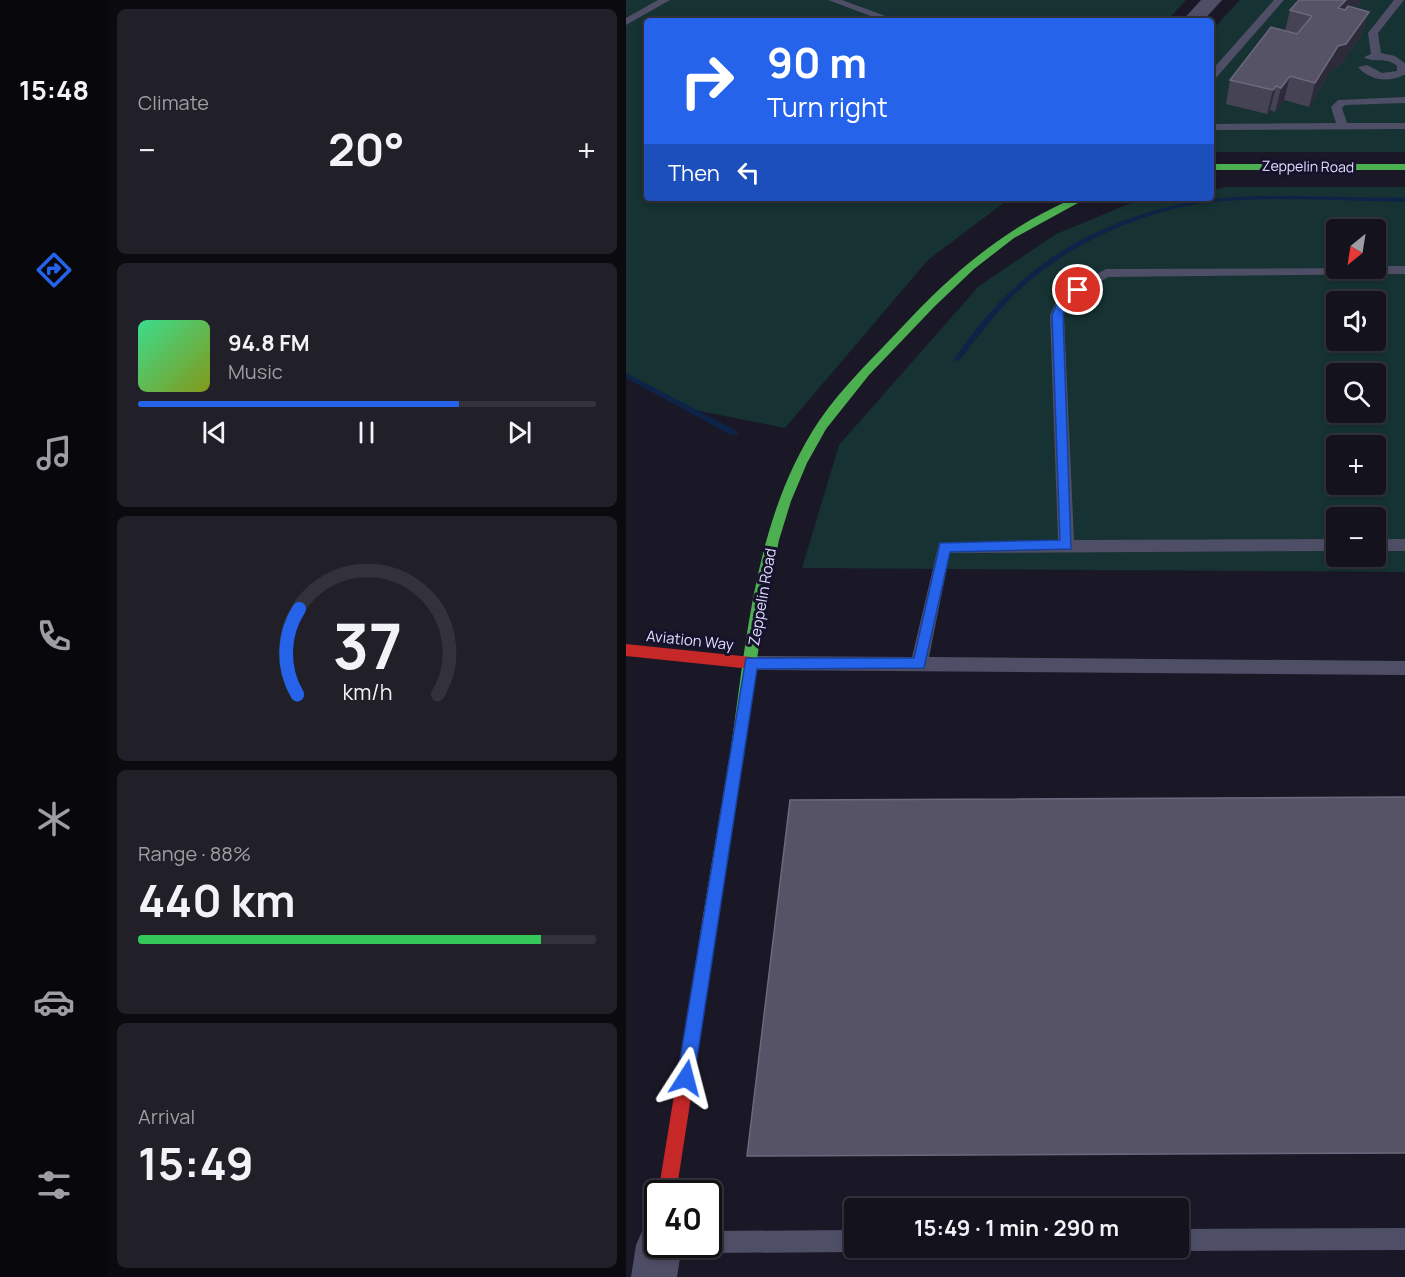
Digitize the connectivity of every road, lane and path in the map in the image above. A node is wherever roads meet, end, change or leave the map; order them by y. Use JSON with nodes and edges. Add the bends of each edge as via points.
{"nodes":[{"id":1,"x":665,"y":0,"type":"edge"},
{"id":2,"x":833,"y":0,"type":"edge"},
{"id":3,"x":1212,"y":0,"type":"edge"},
{"id":4,"x":1279,"y":0,"type":"edge"},
{"id":5,"x":1399,"y":0,"type":"edge"},
{"id":6,"x":885,"y":18,"type":"edge"},
{"id":7,"x":1195,"y":18,"type":"edge"},
{"id":8,"x":626,"y":22,"type":"edge"},
{"id":9,"x":1403,"y":69,"type":"edge"},
{"id":10,"x":1214,"y":74,"type":"edge"},
{"id":11,"x":1365,"y":82,"type":"junction"},
{"id":12,"x":1406,"y":100,"type":"edge"},
{"id":13,"x":1342,"y":126,"type":"junction"},
{"id":14,"x":1406,"y":126,"type":"edge"},
{"id":15,"x":1214,"y":127,"type":"edge"},
{"id":16,"x":1214,"y":167,"type":"edge"},
{"id":17,"x":1406,"y":167,"type":"edge"},
{"id":18,"x":1075,"y":201,"type":"edge"},
{"id":19,"x":1406,"y":270,"type":"edge"},
{"id":20,"x":1066,"y":545,"type":"junction"},
{"id":21,"x":1326,"y":545,"type":"edge"},
{"id":22,"x":1386,"y":545,"type":"edge"},
{"id":23,"x":1406,"y":545,"type":"edge"},
{"id":24,"x":626,"y":650,"type":"edge"},
{"id":25,"x":751,"y":663,"type":"junction"},
{"id":26,"x":919,"y":664,"type":"junction"},
{"id":27,"x":1406,"y":668,"type":"edge"},
{"id":28,"x":669,"y":1180,"type":"edge"},
{"id":29,"x":1406,"y":1239,"type":"edge"},
{"id":30,"x":1189,"y":1240,"type":"edge"},
{"id":31,"x":844,"y":1241,"type":"edge"},
{"id":32,"x":722,"y":1242,"type":"edge"},
{"id":33,"x":657,"y":1258,"type":"edge"},
{"id":34,"x":654,"y":1277,"type":"edge"}],
"edges":[{"from":1,"to":8,"type":"lane"},
{"from":2,"to":6,"type":"lane"},
{"from":3,"to":7,"type":"street"},
{"from":4,"to":10,"type":"lane"},
{"from":5,"to":9,"type":"lane","via":[[1373,33],[1373,56],[1390,57]]},
{"from":9,"to":11,"type":"lane"},
{"from":11,"to":12,"type":"lane"},
{"from":11,"to":13,"type":"lane","via":[[1336,107]]},
{"from":13,"to":14,"type":"lane"},
{"from":13,"to":15,"type":"lane"},
{"from":16,"to":17,"type":"street","name":"Zeppelin Road"},
{"from":18,"to":25,"type":"street","name":"Zeppelin Road","via":[[1007,234],[981,253],[952,280],[818,431],[777,521]]},
{"from":19,"to":20,"type":"lane","via":[[1106,273],[1064,298],[1057,315]]},
{"from":20,"to":21,"type":"lane"},
{"from":20,"to":26,"type":"lane","via":[[944,547]]},
{"from":22,"to":23,"type":"lane"},
{"from":24,"to":25,"type":"street","name":"Aviation Way"},
{"from":25,"to":26,"type":"lane"},
{"from":25,"to":28,"type":"street","name":"Zeppelin Road"},
{"from":26,"to":27,"type":"lane"},
{"from":29,"to":30,"type":"lane"},
{"from":31,"to":32,"type":"lane"},
{"from":33,"to":34,"type":"street"}]}
